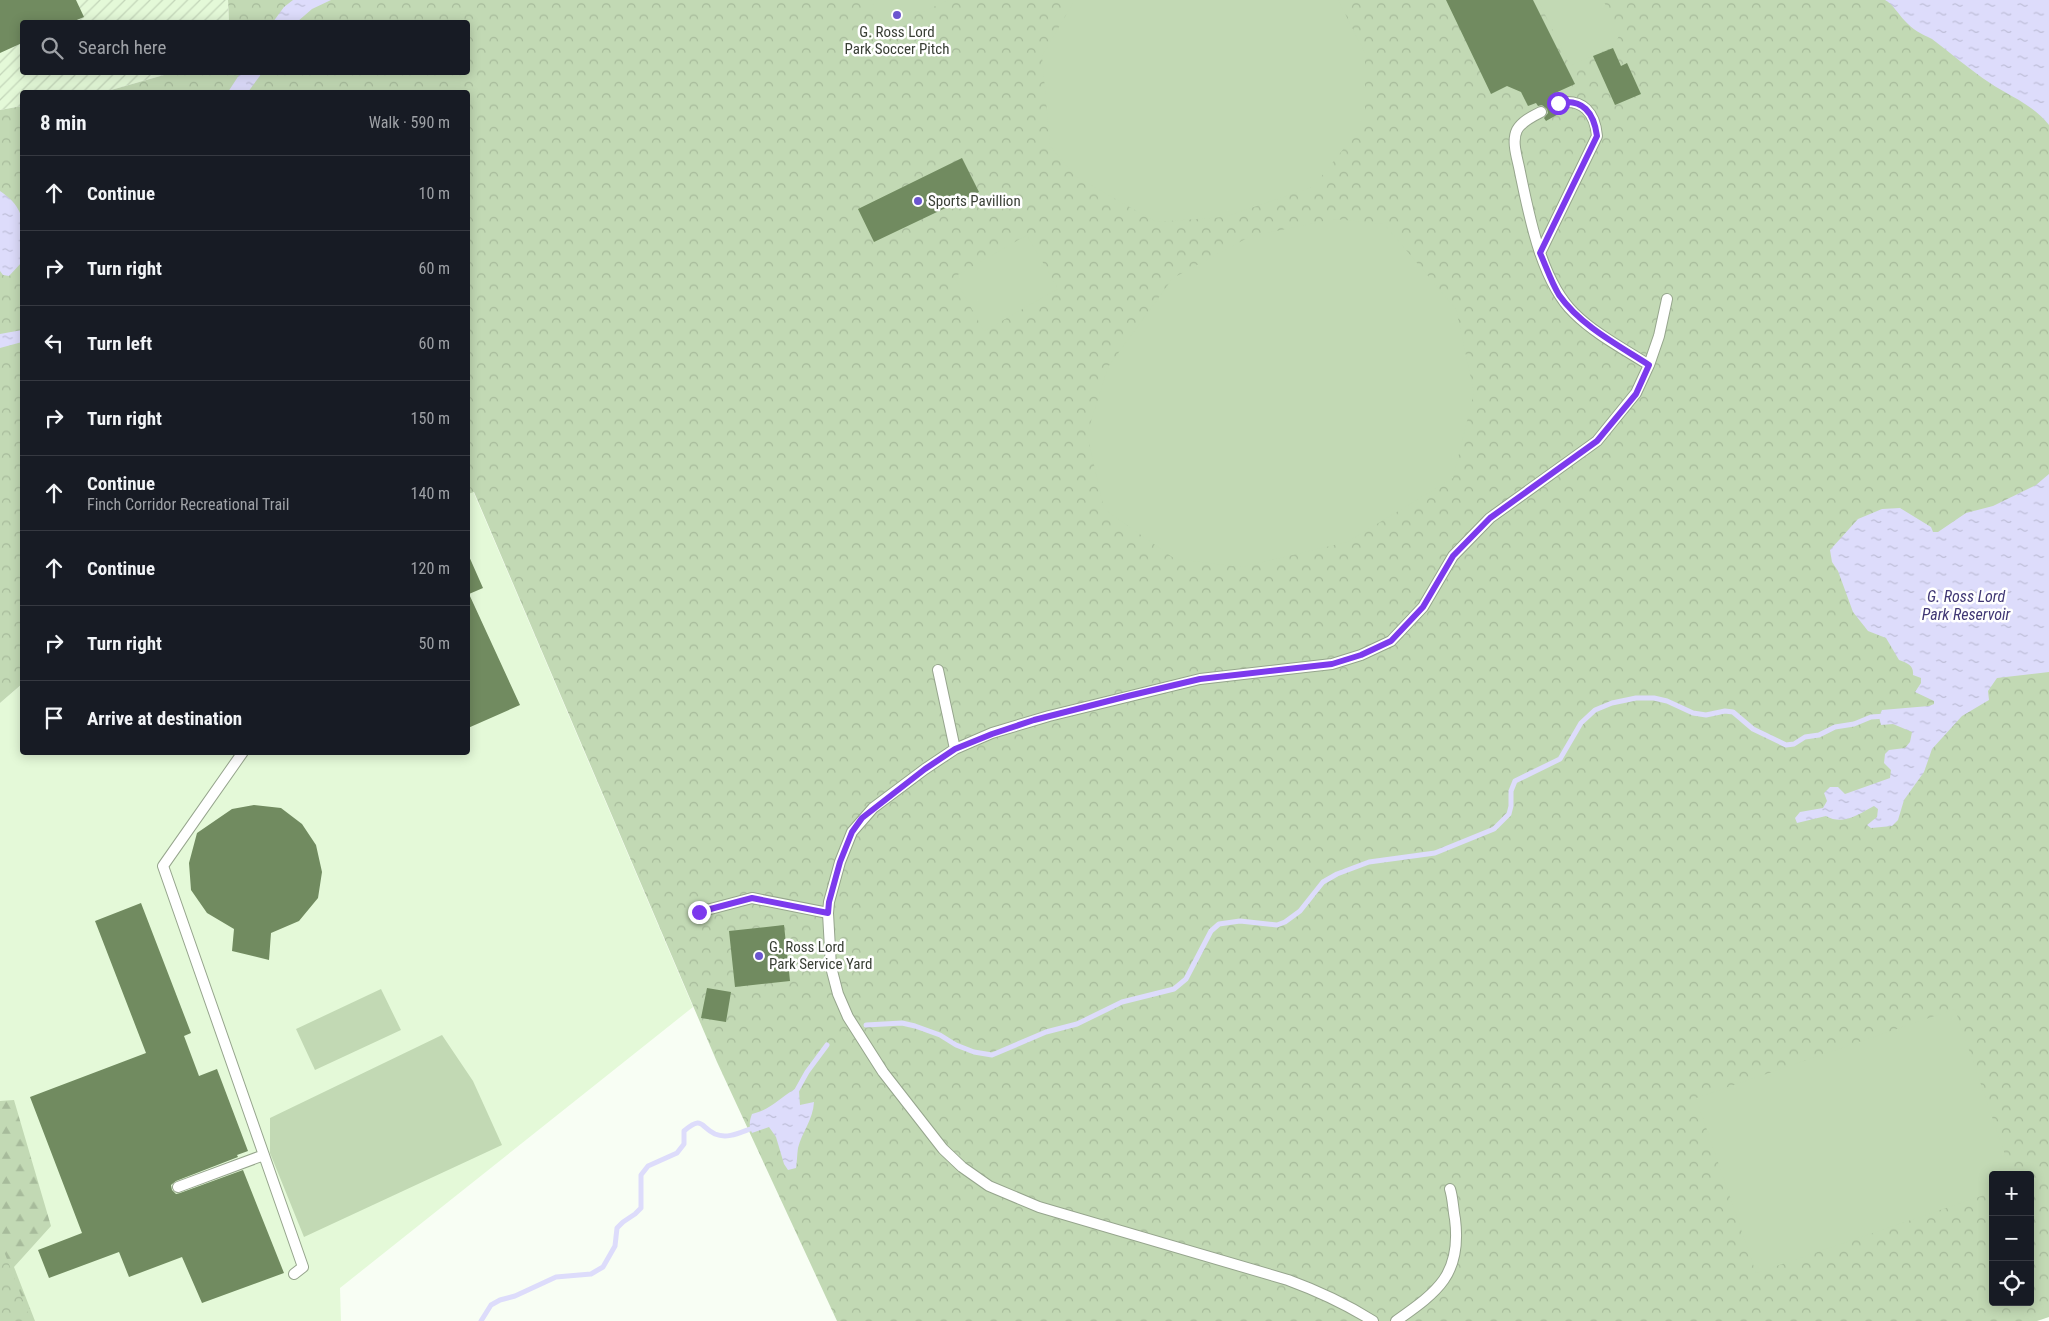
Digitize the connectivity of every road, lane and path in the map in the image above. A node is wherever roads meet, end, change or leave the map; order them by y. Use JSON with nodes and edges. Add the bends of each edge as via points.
{"nodes":[{"id":1,"x":1558,"y":103,"type":"dead end"},
{"id":2,"x":1541,"y":112,"type":"dead end"},
{"id":3,"x":1540,"y":253,"type":"junction"},
{"id":4,"x":1667,"y":299,"type":"dead end"},
{"id":5,"x":1649,"y":365,"type":"junction"},
{"id":6,"x":938,"y":670,"type":"dead end"},
{"id":7,"x":955,"y":749,"type":"junction"},
{"id":8,"x":240,"y":755,"type":"edge"},
{"id":9,"x":699,"y":912,"type":"dead end"},
{"id":10,"x":828,"y":913,"type":"junction"},
{"id":11,"x":264,"y":1155,"type":"junction"},
{"id":12,"x":178,"y":1187,"type":"dead end"},
{"id":13,"x":1450,"y":1189,"type":"dead end"},
{"id":14,"x":294,"y":1274,"type":"dead end"},
{"id":15,"x":1374,"y":1321,"type":"edge"},
{"id":16,"x":1396,"y":1321,"type":"edge"}],
"edges":[{"from":1,"to":3,"type":"lane","via":[[1577,103],[1588,111],[1595,122],[1597,136]]},
{"from":2,"to":3,"type":"lane","via":[[1528,119],[1517,131],[1515,148]]},
{"from":3,"to":5,"type":"lane","via":[[1558,293],[1574,313],[1607,339]]},
{"from":4,"to":5,"type":"lane"},
{"from":5,"to":7,"type":"lane","via":[[1636,394],[1597,441],[1490,518],[1453,556],[1423,607],[1391,641],[1332,664],[1200,679],[1034,720]]},
{"from":6,"to":7,"type":"lane"},
{"from":7,"to":10,"type":"lane","via":[[874,808],[857,825],[840,862]]},
{"from":8,"to":11,"type":"lane","via":[[163,866]]},
{"from":9,"to":10,"type":"lane","via":[[752,898]]},
{"from":10,"to":15,"type":"lane","via":[[831,967],[848,1018],[913,1112],[962,1167],[989,1186],[1039,1207],[1288,1280],[1319,1291]]},
{"from":11,"to":12,"type":"lane"},
{"from":11,"to":14,"type":"lane","via":[[303,1267]]},
{"from":13,"to":16,"type":"lane","via":[[1457,1236],[1452,1263],[1432,1294]]}]}
